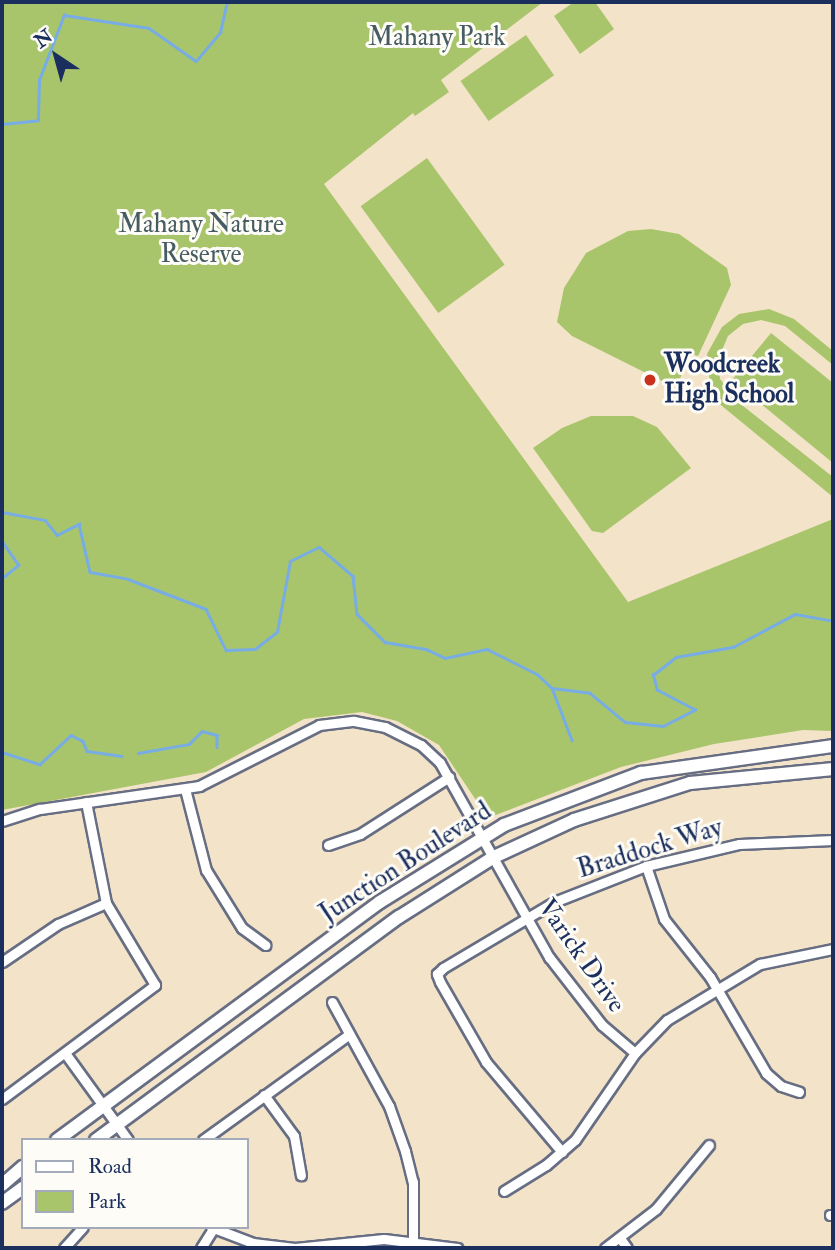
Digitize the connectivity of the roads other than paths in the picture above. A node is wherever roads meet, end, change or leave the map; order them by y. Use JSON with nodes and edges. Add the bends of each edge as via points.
{"nodes":[{"id":1,"x":833,"y":747,"type":"edge"},
{"id":2,"x":833,"y":769,"type":"edge"},
{"id":3,"x":449,"y":777,"type":"junction"},
{"id":4,"x":186,"y":789,"type":"junction"},
{"id":5,"x":86,"y":802,"type":"junction"},
{"id":6,"x":2,"y":821,"type":"edge"},
{"id":7,"x":482,"y":836,"type":"junction"},
{"id":8,"x":833,"y":840,"type":"edge"},
{"id":9,"x":328,"y":845,"type":"dead end"},
{"id":10,"x":494,"y":857,"type":"junction"},
{"id":11,"x":646,"y":866,"type":"junction"},
{"id":12,"x":106,"y":903,"type":"junction"},
{"id":13,"x":526,"y":916,"type":"junction"},
{"id":14,"x":265,"y":945,"type":"dead end"},
{"id":15,"x":833,"y":949,"type":"edge"},
{"id":16,"x":2,"y":962,"type":"edge"},
{"id":17,"x":717,"y":987,"type":"junction"},
{"id":18,"x":332,"y":1003,"type":"dead end"},
{"id":19,"x":348,"y":1035,"type":"junction"},
{"id":20,"x":65,"y":1053,"type":"junction"},
{"id":21,"x":635,"y":1053,"type":"junction"},
{"id":22,"x":799,"y":1091,"type":"dead end"},
{"id":23,"x":264,"y":1096,"type":"junction"},
{"id":24,"x":2,"y":1099,"type":"edge"},
{"id":25,"x":104,"y":1106,"type":"junction"},
{"id":26,"x":117,"y":1125,"type":"junction"},
{"id":27,"x":60,"y":1138,"type":"edge"},
{"id":28,"x":99,"y":1138,"type":"edge"},
{"id":29,"x":127,"y":1138,"type":"edge"},
{"id":30,"x":207,"y":1138,"type":"edge"},
{"id":31,"x":709,"y":1145,"type":"dead end"},
{"id":32,"x":562,"y":1152,"type":"junction"},
{"id":33,"x":21,"y":1169,"type":"edge"},
{"id":34,"x":301,"y":1175,"type":"dead end"},
{"id":35,"x":2,"y":1185,"type":"edge"},
{"id":36,"x":21,"y":1189,"type":"edge"},
{"id":37,"x":504,"y":1191,"type":"dead end"},
{"id":38,"x":2,"y":1203,"type":"edge"},
{"id":39,"x":81,"y":1229,"type":"edge"},
{"id":40,"x":211,"y":1229,"type":"edge"},
{"id":41,"x":215,"y":1229,"type":"edge"},
{"id":42,"x":620,"y":1238,"type":"junction"},
{"id":43,"x":413,"y":1240,"type":"junction"},
{"id":44,"x":64,"y":1248,"type":"edge"},
{"id":45,"x":201,"y":1248,"type":"edge"},
{"id":46,"x":295,"y":1248,"type":"edge"},
{"id":47,"x":457,"y":1248,"type":"edge"},
{"id":48,"x":605,"y":1248,"type":"edge"},
{"id":49,"x":627,"y":1248,"type":"edge"}],
"edges":[{"from":1,"to":7,"type":"main road","name":"Junction Boulevard","via":[[641,773],[561,800]]},
{"from":2,"to":10,"type":"main road","name":"Junction Boulevard","via":[[690,783],[574,820]]},
{"from":3,"to":4,"type":"street","name":"Varick Drive","via":[[409,738],[386,727],[354,721],[305,729],[217,780]]},
{"from":3,"to":7,"type":"street","name":"Varick Drive"},
{"from":3,"to":9,"type":"street","via":[[359,834]]},
{"from":4,"to":5,"type":"street","name":"Varick Drive"},
{"from":4,"to":14,"type":"street","via":[[206,870],[243,928]]},
{"from":5,"to":6,"type":"street","name":"Varick Drive"},
{"from":5,"to":12,"type":"street"},
{"from":7,"to":10,"type":"street","name":"Varick Drive"},
{"from":7,"to":25,"type":"main road","name":"Junction Boulevard","via":[[380,902]]},
{"from":8,"to":11,"type":"street","name":"Braddock Way","via":[[739,844]]},
{"from":10,"to":13,"type":"street","name":"Varick Drive"},
{"from":10,"to":26,"type":"main road","name":"Junction Boulevard","via":[[398,917]]},
{"from":11,"to":13,"type":"street","name":"Braddock Way","via":[[584,888]]},
{"from":11,"to":17,"type":"street","via":[[663,919]]},
{"from":12,"to":16,"type":"street","via":[[58,924]]},
{"from":12,"to":20,"type":"street","via":[[155,985]]},
{"from":13,"to":21,"type":"street","name":"Varick Drive","via":[[549,957],[602,1025]]},
{"from":13,"to":32,"type":"street","name":"Braddock Way","via":[[438,974],[486,1062]]},
{"from":15,"to":17,"type":"street","via":[[779,958]]},
{"from":17,"to":21,"type":"street","via":[[667,1020]]},
{"from":17,"to":22,"type":"street","via":[[766,1073],[781,1086]]},
{"from":18,"to":19,"type":"street"},
{"from":19,"to":23,"type":"street"},
{"from":19,"to":43,"type":"street","via":[[389,1106],[405,1151],[413,1182]]},
{"from":20,"to":24,"type":"street"},
{"from":20,"to":25,"type":"street"},
{"from":21,"to":32,"type":"street","via":[[592,1121]]},
{"from":23,"to":30,"type":"street"},
{"from":23,"to":34,"type":"street","via":[[294,1136]]},
{"from":25,"to":26,"type":"street"},
{"from":25,"to":27,"type":"main road","name":"Junction Boulevard"},
{"from":26,"to":28,"type":"main road","name":"Junction Boulevard"},
{"from":26,"to":29,"type":"street"},
{"from":31,"to":42,"type":"street","via":[[656,1209]]},
{"from":32,"to":37,"type":"street"},
{"from":33,"to":35,"type":"main road"},
{"from":36,"to":38,"type":"main road"},
{"from":39,"to":44,"type":"street"},
{"from":40,"to":45,"type":"street"},
{"from":41,"to":46,"type":"street","via":[[253,1243]]},
{"from":42,"to":48,"type":"street"},
{"from":42,"to":49,"type":"street"},
{"from":43,"to":46,"type":"street"},
{"from":43,"to":47,"type":"street"}]}
